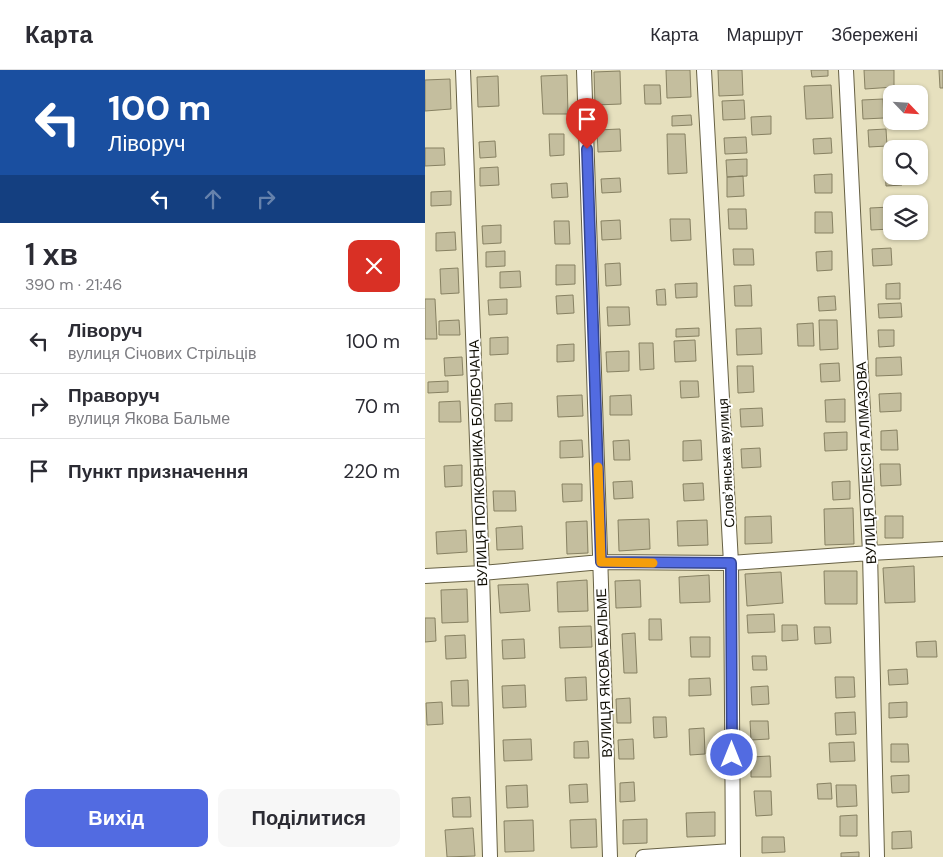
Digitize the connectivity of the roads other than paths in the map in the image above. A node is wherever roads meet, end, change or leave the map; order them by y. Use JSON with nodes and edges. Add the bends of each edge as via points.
{"nodes":[{"id":1,"x":463,"y":70,"type":"edge"},
{"id":2,"x":585,"y":70,"type":"edge"},
{"id":3,"x":704,"y":70,"type":"edge"},
{"id":4,"x":846,"y":70,"type":"edge"},
{"id":5,"x":943,"y":549,"type":"edge"},
{"id":6,"x":870,"y":553,"type":"junction"},
{"id":7,"x":601,"y":562,"type":"junction"},
{"id":8,"x":731,"y":563,"type":"junction"},
{"id":9,"x":483,"y":573,"type":"junction"},
{"id":10,"x":425,"y":576,"type":"edge"},
{"id":11,"x":732,"y":854,"type":"edge"},
{"id":12,"x":490,"y":857,"type":"edge"},
{"id":13,"x":610,"y":857,"type":"edge"},
{"id":14,"x":643,"y":857,"type":"edge"},
{"id":15,"x":877,"y":857,"type":"edge"}],
"edges":[{"from":1,"to":9,"type":"street","name":"ВУЛИЦЯ ПОЛКОВНИКА БОЛБОЧАНА"},
{"from":2,"to":7,"type":"street","name":"ВУЛИЦЯ ЯКОВА БАЛЬМЕ"},
{"from":3,"to":8,"type":"street","name":"Словʼянська вулиця"},
{"from":4,"to":6,"type":"street","name":"ВУЛИЦЯ ОЛЕКСІЯ АЛМАЗОВА"},
{"from":5,"to":6,"type":"street"},
{"from":6,"to":8,"type":"street"},
{"from":6,"to":15,"type":"street","name":"ВУЛИЦЯ ОЛЕКСІЯ АЛМАЗОВА"},
{"from":7,"to":8,"type":"street"},
{"from":7,"to":9,"type":"street"},
{"from":7,"to":13,"type":"street","name":"ВУЛИЦЯ ЯКОВА БАЛЬМЕ"},
{"from":8,"to":11,"type":"street","name":"Словʼянська вулиця"},
{"from":9,"to":10,"type":"street"},
{"from":9,"to":12,"type":"street","name":"ВУЛИЦЯ ПОЛКОВНИКА БОЛБОЧАНА"},
{"from":11,"to":14,"type":"street"}]}
